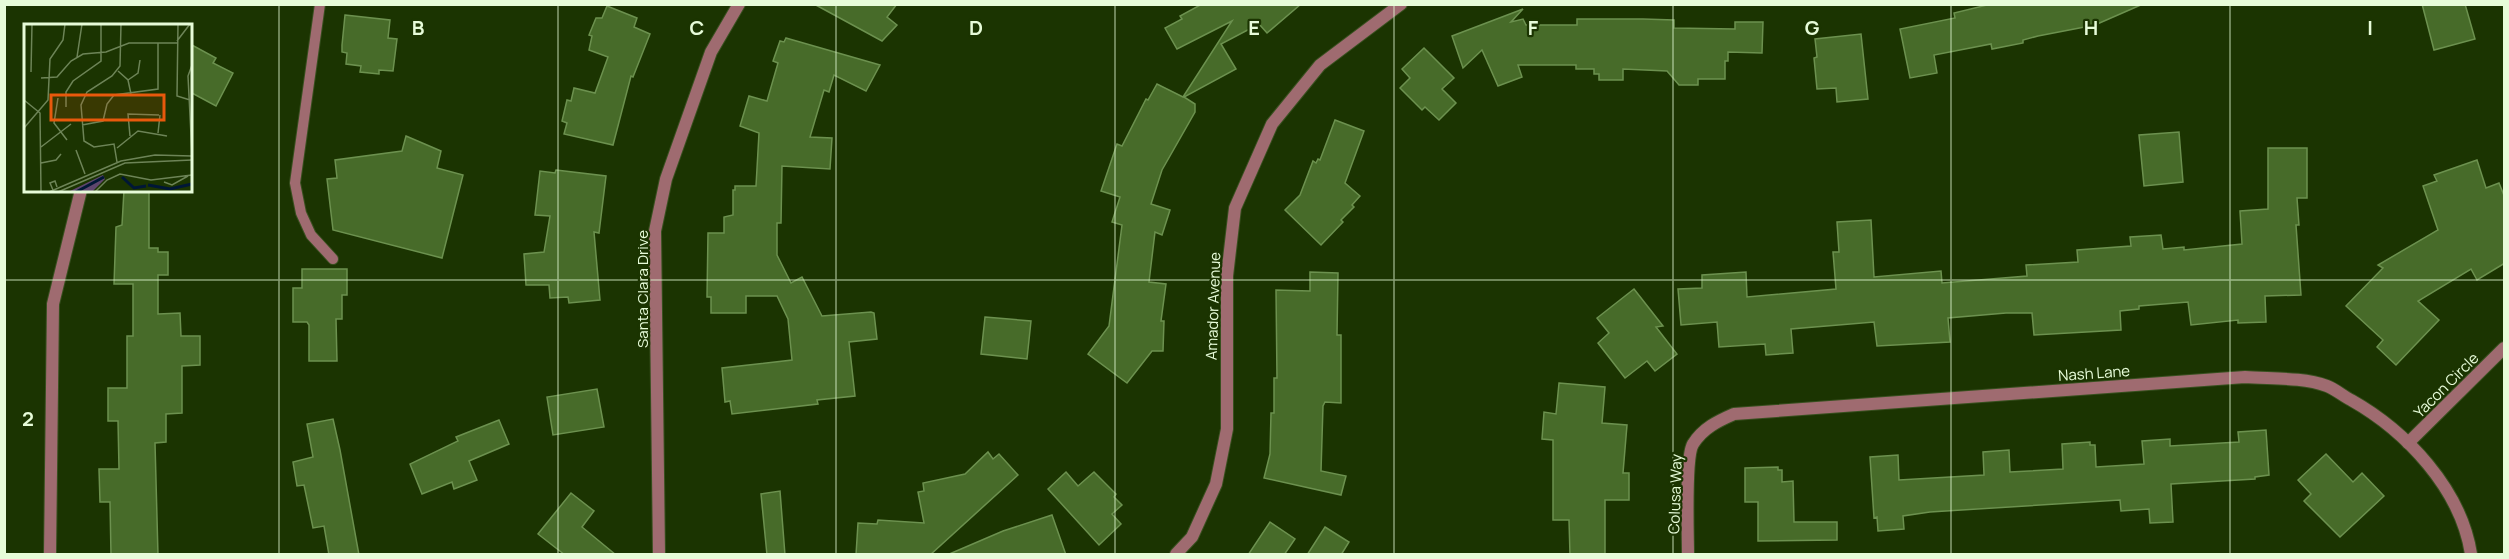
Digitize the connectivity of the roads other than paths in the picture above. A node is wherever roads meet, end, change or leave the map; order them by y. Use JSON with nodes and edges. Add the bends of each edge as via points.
{"nodes":[{"id":1,"x":320,"y":4,"type":"edge"},
{"id":2,"x":739,"y":4,"type":"edge"},
{"id":3,"x":1401,"y":4,"type":"edge"},
{"id":4,"x":81,"y":192,"type":"edge"},
{"id":5,"x":333,"y":259,"type":"dead end"},
{"id":6,"x":2505,"y":348,"type":"edge"},
{"id":7,"x":1763,"y":411,"type":"joint"},
{"id":8,"x":2408,"y":443,"type":"junction"},
{"id":9,"x":50,"y":555,"type":"edge"},
{"id":10,"x":659,"y":555,"type":"edge"},
{"id":11,"x":1176,"y":555,"type":"edge"},
{"id":12,"x":1688,"y":555,"type":"edge"},
{"id":13,"x":2471,"y":555,"type":"edge"}],
"edges":[{"from":1,"to":5,"type":"lane","via":[[295,183],[301,213]]},
{"from":2,"to":10,"type":"street","name":"Santa Clara Drive","via":[[711,52],[666,179],[655,231]]},
{"from":3,"to":11,"type":"street","name":"Amador Avenue","via":[[1320,65],[1272,124],[1235,208],[1227,276],[1227,429],[1216,484],[1192,537]]},
{"from":4,"to":9,"type":"street","via":[[53,304]]},
{"from":6,"to":8,"type":"street","name":"Yacon Circle"},
{"from":7,"to":8,"type":"street","name":"Nash Lane","via":[[2245,378],[2285,379],[2327,386],[2375,413]]},
{"from":7,"to":12,"type":"street","name":"Colusa Way","via":[[1734,414],[1713,422],[1692,445]]},
{"from":8,"to":13,"type":"street","name":"Nash Lane","via":[[2449,494],[2468,537]]}]}
